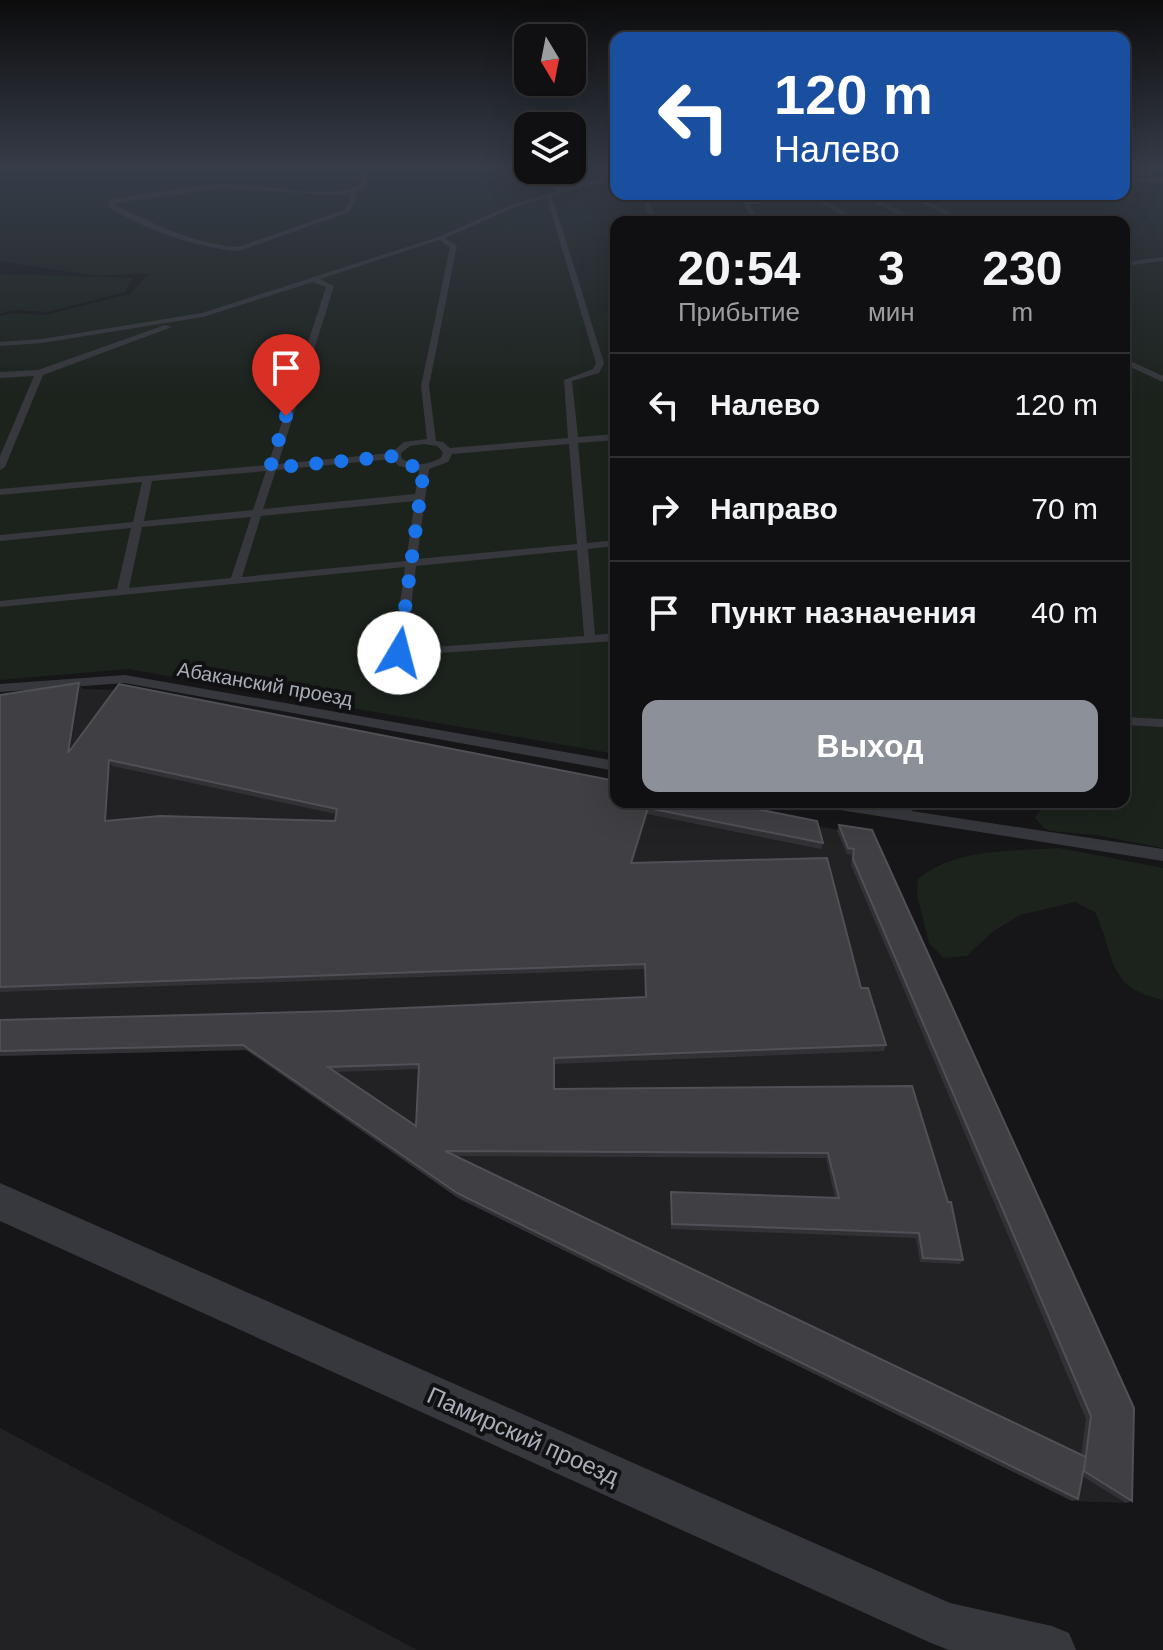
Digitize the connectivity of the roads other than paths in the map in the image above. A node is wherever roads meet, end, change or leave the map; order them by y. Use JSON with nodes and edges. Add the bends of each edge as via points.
{"nodes":[{"id":1,"x":206,"y":245,"type":"edge"},
{"id":2,"x":250,"y":245,"type":"edge"},
{"id":3,"x":418,"y":245,"type":"edge"},
{"id":4,"x":452,"y":245,"type":"edge"},
{"id":5,"x":564,"y":245,"type":"edge"},
{"id":6,"x":1163,"y":259,"type":"edge"},
{"id":7,"x":1130,"y":263,"type":"edge"},
{"id":8,"x":313,"y":279,"type":"junction"},
{"id":9,"x":203,"y":315,"type":"junction"},
{"id":10,"x":0,"y":344,"type":"edge"},
{"id":11,"x":1130,"y":364,"type":"edge"},
{"id":12,"x":39,"y":373,"type":"junction"},
{"id":13,"x":0,"y":375,"type":"edge"},
{"id":14,"x":1163,"y":379,"type":"edge"},
{"id":15,"x":610,"y":437,"type":"edge"},
{"id":16,"x":574,"y":440,"type":"junction"},
{"id":17,"x":432,"y":442,"type":"junction"},
{"id":18,"x":448,"y":451,"type":"junction"},
{"id":19,"x":395,"y":456,"type":"junction"},
{"id":20,"x":0,"y":467,"type":"edge"},
{"id":21,"x":270,"y":468,"type":"junction"},
{"id":22,"x":424,"y":468,"type":"junction"},
{"id":23,"x":148,"y":479,"type":"junction"},
{"id":24,"x":0,"y":492,"type":"edge"},
{"id":25,"x":420,"y":497,"type":"junction"},
{"id":26,"x":256,"y":513,"type":"junction"},
{"id":27,"x":137,"y":525,"type":"junction"},
{"id":28,"x":0,"y":538,"type":"edge"},
{"id":29,"x":610,"y":544,"type":"edge"},
{"id":30,"x":583,"y":546,"type":"junction"},
{"id":31,"x":411,"y":563,"type":"junction"},
{"id":32,"x":235,"y":581,"type":"junction"},
{"id":33,"x":122,"y":592,"type":"junction"},
{"id":34,"x":0,"y":604,"type":"edge"},
{"id":35,"x":610,"y":637,"type":"edge"},
{"id":36,"x":590,"y":639,"type":"junction"},
{"id":37,"x":0,"y":688,"type":"edge"},
{"id":38,"x":1130,"y":721,"type":"edge"},
{"id":39,"x":1163,"y":723,"type":"edge"},
{"id":40,"x":610,"y":765,"type":"edge"},
{"id":41,"x":857,"y":808,"type":"edge"},
{"id":42,"x":904,"y":808,"type":"edge"},
{"id":43,"x":890,"y":814,"type":"junction"},
{"id":44,"x":1163,"y":855,"type":"edge"},
{"id":45,"x":0,"y":1202,"type":"edge"},
{"id":46,"x":1052,"y":1650,"type":"edge"}],
"edges":[{"from":1,"to":2,"type":"lane","via":[[239,249]]},
{"from":3,"to":8,"type":"lane"},
{"from":4,"to":17,"type":"lane","via":[[425,386]]},
{"from":5,"to":16,"type":"lane","via":[[600,363],[596,371],[568,380]]},
{"from":6,"to":7,"type":"lane"},
{"from":8,"to":9,"type":"lane"},
{"from":8,"to":21,"type":"lane","via":[[330,286]]},
{"from":9,"to":10,"type":"lane"},
{"from":9,"to":12,"type":"lane"},
{"from":11,"to":14,"type":"lane"},
{"from":12,"to":13,"type":"lane"},
{"from":12,"to":20,"type":"lane"},
{"from":15,"to":16,"type":"lane"},
{"from":16,"to":18,"type":"lane"},
{"from":16,"to":30,"type":"lane"},
{"from":17,"to":18,"type":"lane"},
{"from":17,"to":19,"type":"lane","via":[[407,444]]},
{"from":18,"to":22,"type":"lane","via":[[445,460]]},
{"from":19,"to":21,"type":"lane"},
{"from":19,"to":22,"type":"lane","via":[[401,464]]},
{"from":21,"to":23,"type":"lane"},
{"from":21,"to":26,"type":"lane"},
{"from":22,"to":25,"type":"lane"},
{"from":23,"to":24,"type":"lane"},
{"from":23,"to":27,"type":"lane"},
{"from":25,"to":26,"type":"lane"},
{"from":25,"to":31,"type":"lane"},
{"from":26,"to":27,"type":"lane"},
{"from":26,"to":32,"type":"lane"},
{"from":27,"to":28,"type":"lane"},
{"from":27,"to":33,"type":"lane"},
{"from":29,"to":30,"type":"lane"},
{"from":30,"to":31,"type":"lane"},
{"from":30,"to":36,"type":"lane"},
{"from":31,"to":32,"type":"lane"},
{"from":31,"to":36,"type":"lane","via":[[399,653]]},
{"from":32,"to":33,"type":"lane"},
{"from":33,"to":34,"type":"lane"},
{"from":35,"to":36,"type":"lane"},
{"from":37,"to":40,"type":"lane","name":"Абаканский проезд","via":[[125,679]]},
{"from":38,"to":39,"type":"lane"},
{"from":41,"to":43,"type":"lane"},
{"from":42,"to":43,"type":"lane"},
{"from":43,"to":44,"type":"lane"},
{"from":45,"to":46,"type":"street","name":"Памирский проезд","via":[[948,1626]]}]}
